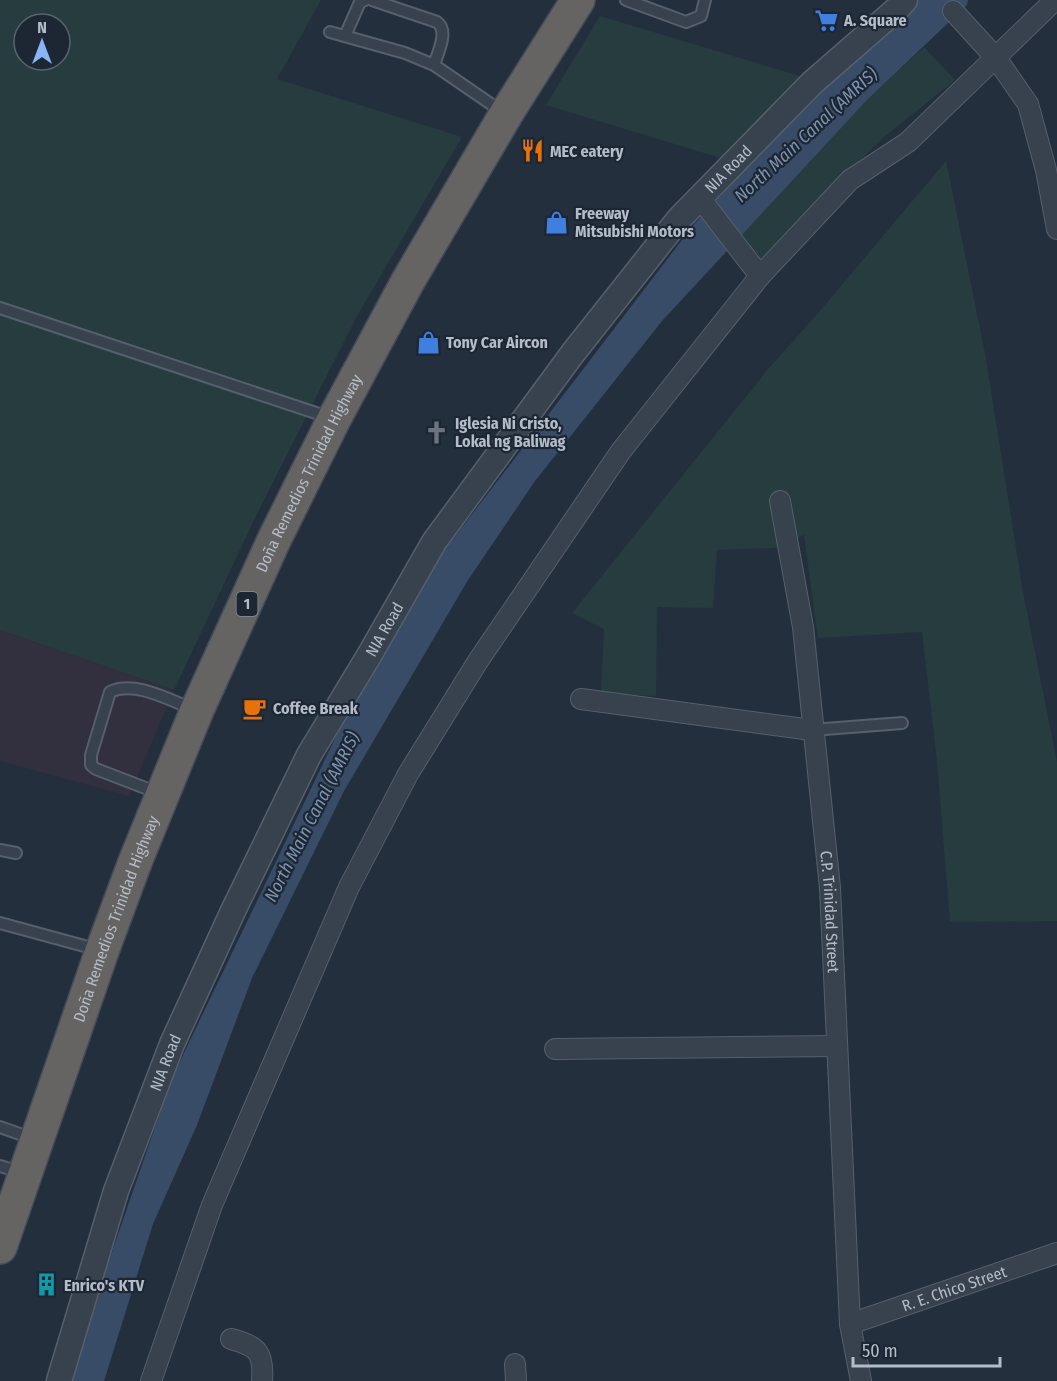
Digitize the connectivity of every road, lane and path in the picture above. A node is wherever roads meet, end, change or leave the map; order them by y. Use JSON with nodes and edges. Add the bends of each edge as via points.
{"nodes":[{"id":1,"x":365,"y":0,"type":"edge"},
{"id":2,"x":372,"y":0,"type":"edge"},
{"id":3,"x":578,"y":0,"type":"edge"},
{"id":4,"x":626,"y":0,"type":"edge"},
{"id":5,"x":705,"y":0,"type":"edge"},
{"id":6,"x":905,"y":0,"type":"edge"},
{"id":7,"x":1055,"y":0,"type":"edge"},
{"id":8,"x":952,"y":11,"type":"dead end"},
{"id":9,"x":330,"y":32,"type":"dead end"},
{"id":10,"x":345,"y":36,"type":"junction"},
{"id":11,"x":996,"y":58,"type":"junction"},
{"id":12,"x":434,"y":65,"type":"junction"},
{"id":13,"x":506,"y":114,"type":"junction"},
{"id":14,"x":1052,"y":165,"type":"edge"},
{"id":15,"x":704,"y":203,"type":"junction"},
{"id":16,"x":1057,"y":229,"type":"edge"},
{"id":17,"x":760,"y":276,"type":"junction"},
{"id":18,"x":0,"y":308,"type":"edge"},
{"id":19,"x":334,"y":419,"type":"junction"},
{"id":20,"x":780,"y":501,"type":"dead end"},
{"id":21,"x":581,"y":699,"type":"dead end"},
{"id":22,"x":198,"y":710,"type":"junction"},
{"id":23,"x":903,"y":723,"type":"dead end"},
{"id":24,"x":812,"y":730,"type":"junction"},
{"id":25,"x":164,"y":795,"type":"junction"},
{"id":26,"x":0,"y":849,"type":"edge"},
{"id":27,"x":16,"y":852,"type":"dead end"},
{"id":28,"x":0,"y":923,"type":"edge"},
{"id":29,"x":102,"y":951,"type":"junction"},
{"id":30,"x":836,"y":1046,"type":"junction"},
{"id":31,"x":555,"y":1049,"type":"dead end"},
{"id":32,"x":0,"y":1127,"type":"edge"},
{"id":33,"x":36,"y":1140,"type":"junction"},
{"id":34,"x":12,"y":1169,"type":"edge"},
{"id":35,"x":0,"y":1247,"type":"edge"},
{"id":36,"x":1057,"y":1253,"type":"edge"},
{"id":37,"x":850,"y":1324,"type":"junction"},
{"id":38,"x":231,"y":1339,"type":"dead end"},
{"id":39,"x":59,"y":1381,"type":"edge"},
{"id":40,"x":152,"y":1381,"type":"edge"},
{"id":41,"x":262,"y":1381,"type":"edge"},
{"id":42,"x":861,"y":1381,"type":"edge"}],
"edges":[{"from":1,"to":10,"type":"lane","via":[[360,2]]},
{"from":2,"to":12,"type":"lane","via":[[441,25],[443,33]]},
{"from":3,"to":13,"type":"highway","name":"Doña Remedios Trinidad Highway","number":"1"},
{"from":4,"to":5,"type":"lane","via":[[686,21],[701,16]]},
{"from":6,"to":15,"type":"street","name":"NIA Road","via":[[812,83]]},
{"from":7,"to":11,"type":"street"},
{"from":8,"to":11,"type":"street"},
{"from":9,"to":10,"type":"lane"},
{"from":10,"to":12,"type":"lane"},
{"from":11,"to":14,"type":"street","via":[[1028,104]]},
{"from":11,"to":17,"type":"street","via":[[908,142],[850,180]]},
{"from":12,"to":13,"type":"lane"},
{"from":13,"to":19,"type":"highway","name":"Doña Remedios Trinidad Highway","number":"1","via":[[408,281]]},
{"from":14,"to":16,"type":"street"},
{"from":15,"to":17,"type":"street"},
{"from":15,"to":39,"type":"street","name":"NIA Road","via":[[679,219],[573,353],[434,542],[309,755],[172,1044],[116,1191]]},
{"from":17,"to":40,"type":"street","via":[[621,451],[478,661],[408,774],[349,887],[212,1205]]},
{"from":18,"to":19,"type":"lane"},
{"from":19,"to":22,"type":"highway","name":"Doña Remedios Trinidad Highway","number":"1","via":[[274,540]]},
{"from":20,"to":24,"type":"street","name":"C.P. Trinidad Street","via":[[803,627]]},
{"from":21,"to":24,"type":"street"},
{"from":22,"to":25,"type":"highway","name":"Doña Remedios Trinidad Highway","number":"1"},
{"from":22,"to":25,"type":"lane","via":[[135,688],[110,692],[91,765]]},
{"from":23,"to":24,"type":"lane"},
{"from":24,"to":30,"type":"street","name":"C.P. Trinidad Street","via":[[830,888]]},
{"from":25,"to":29,"type":"highway","name":"Doña Remedios Trinidad Highway","number":"1"},
{"from":26,"to":27,"type":"lane"},
{"from":28,"to":29,"type":"lane"},
{"from":29,"to":33,"type":"highway","name":"Doña Remedios Trinidad Highway","number":"1"},
{"from":30,"to":31,"type":"street"},
{"from":30,"to":37,"type":"street","name":"C.P. Trinidad Street"},
{"from":32,"to":33,"type":"lane"},
{"from":33,"to":34,"type":"highway","name":"Doña Remedios Trinidad Highway","number":"1"},
{"from":34,"to":35,"type":"highway","name":"Doña Remedios Trinidad Highway","number":"1"},
{"from":36,"to":37,"type":"street","name":"R. E. Chico Street"},
{"from":37,"to":42,"type":"street","name":"C.P. Trinidad Street"},
{"from":38,"to":41,"type":"street","via":[[250,1344],[258,1351],[263,1364]]}]}
